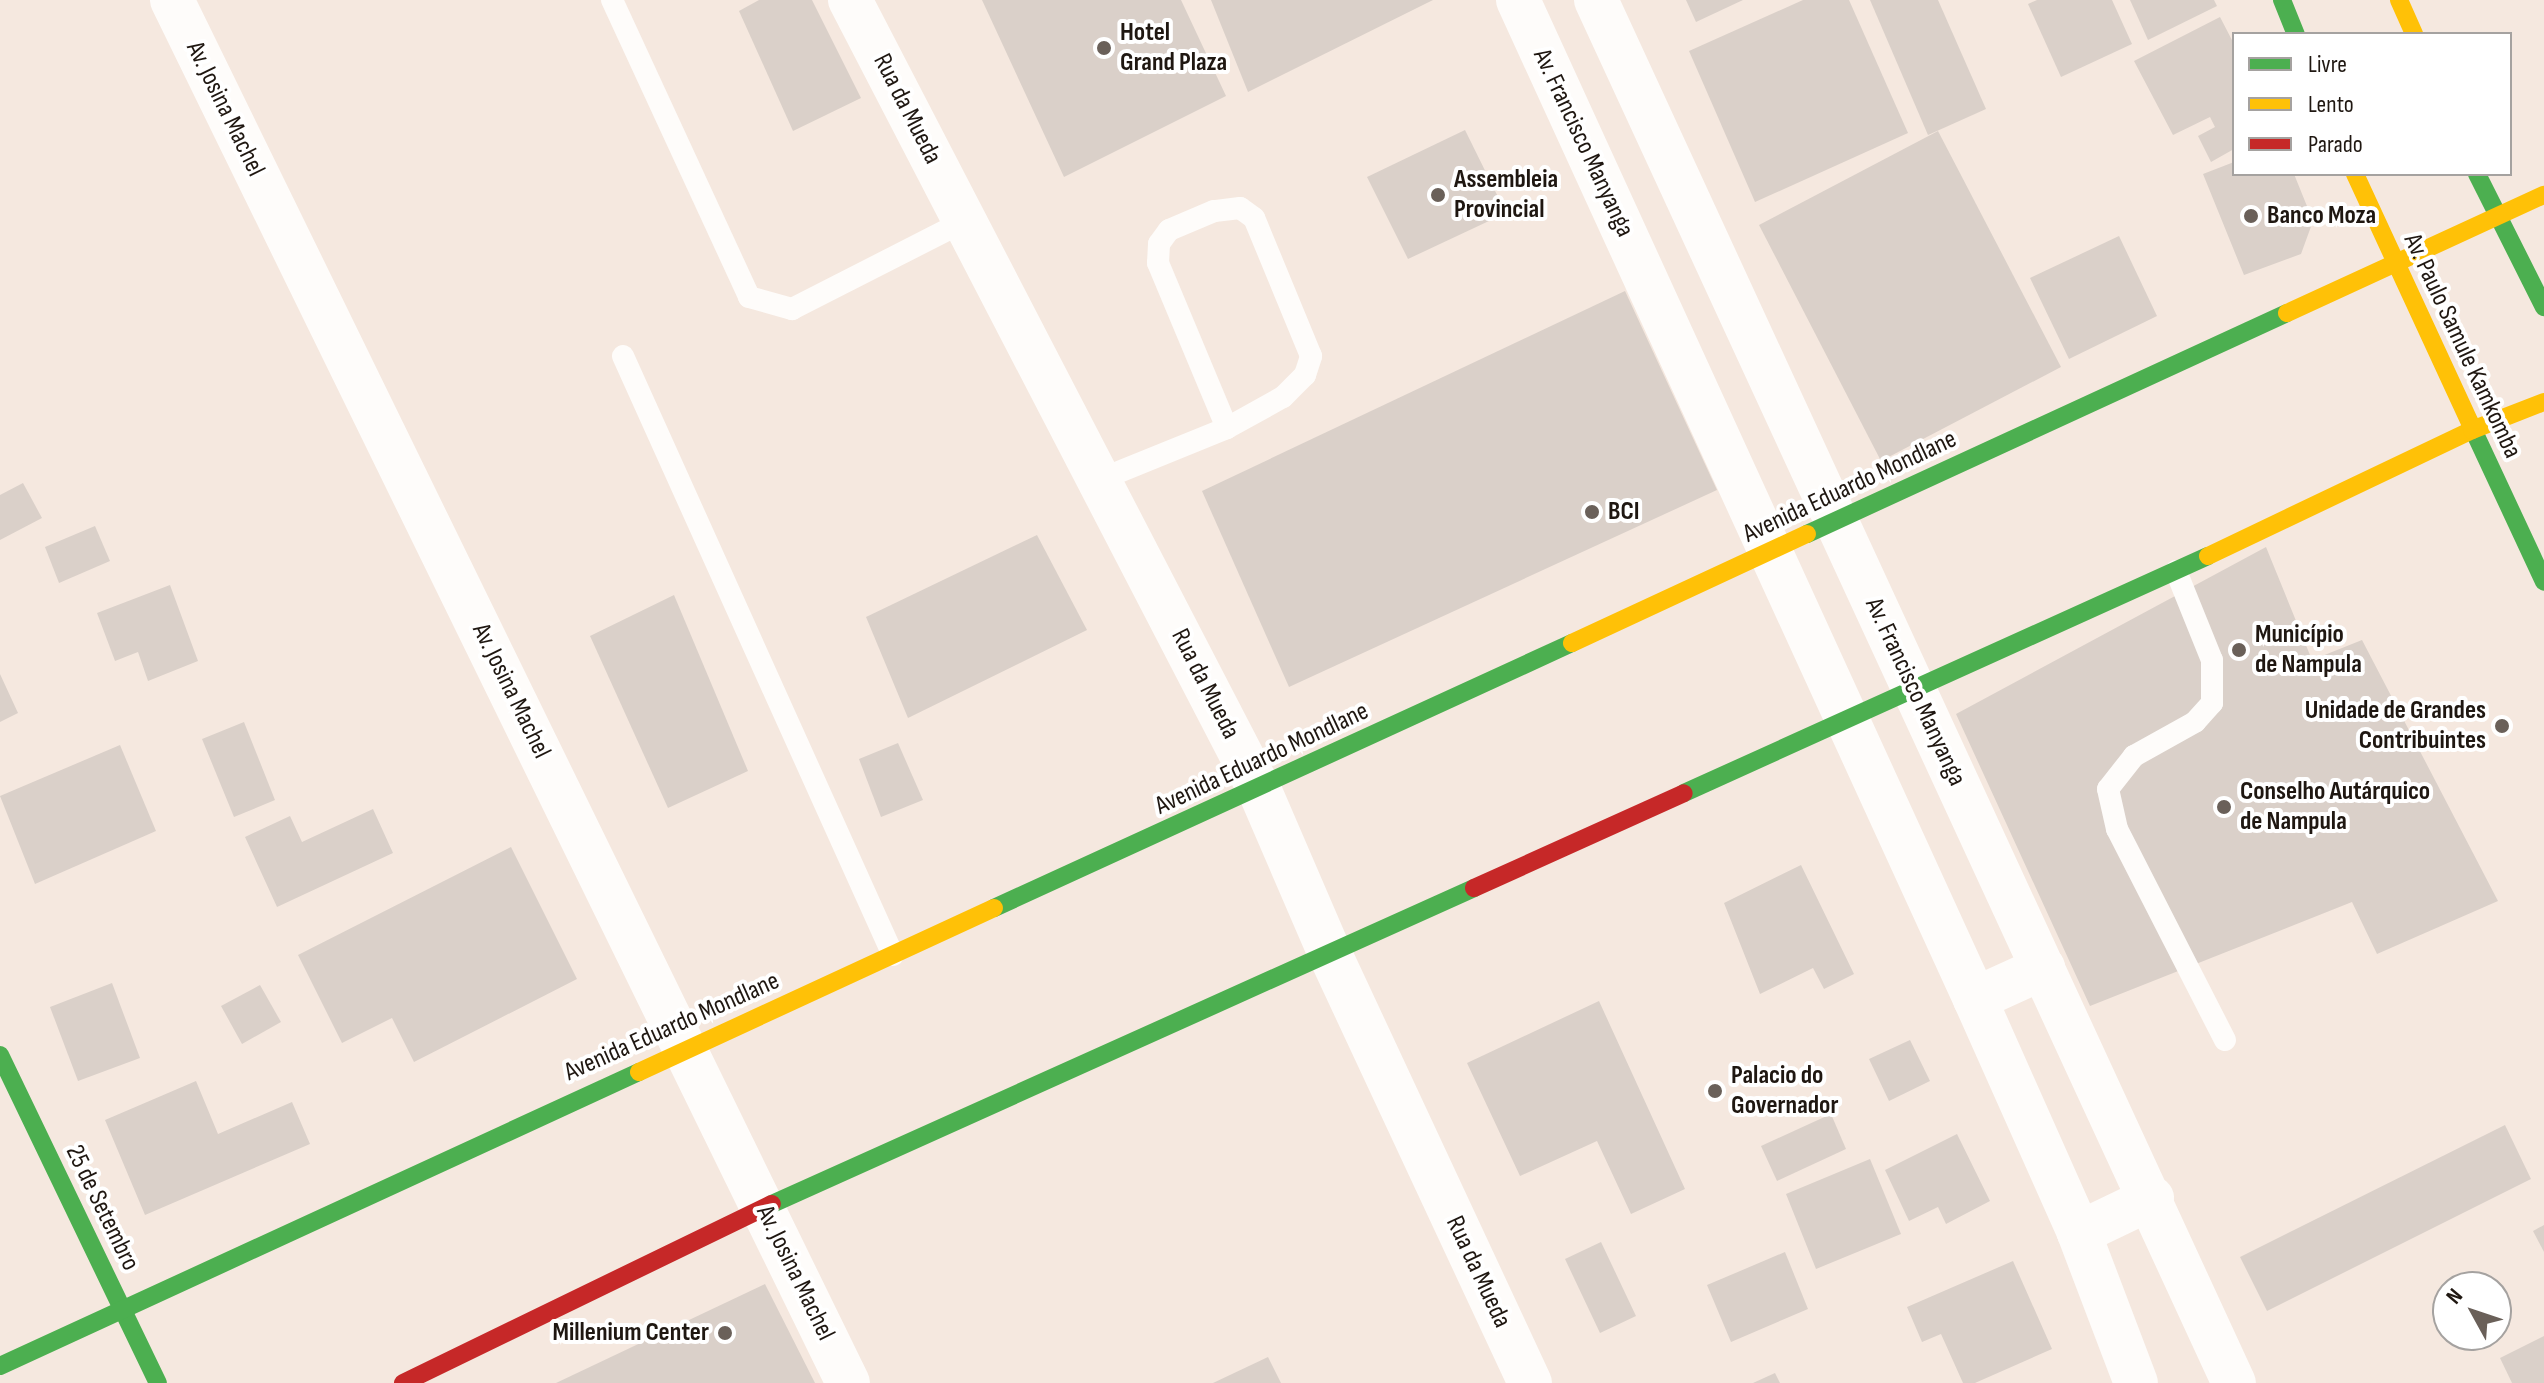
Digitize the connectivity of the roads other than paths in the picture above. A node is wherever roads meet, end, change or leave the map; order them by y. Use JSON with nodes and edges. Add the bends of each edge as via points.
{"nodes":[{"id":1,"x":172,"y":0,"type":"edge"},
{"id":2,"x":612,"y":0,"type":"edge"},
{"id":3,"x":850,"y":0,"type":"edge"},
{"id":4,"x":1518,"y":0,"type":"edge"},
{"id":5,"x":1596,"y":0,"type":"edge"},
{"id":6,"x":2282,"y":0,"type":"edge"},
{"id":7,"x":2399,"y":0,"type":"edge"},
{"id":8,"x":2295,"y":32,"type":"edge"},
{"id":9,"x":2413,"y":32,"type":"edge"},
{"id":10,"x":2356,"y":176,"type":"edge"},
{"id":11,"x":2478,"y":176,"type":"edge"},
{"id":12,"x":2544,"y":195,"type":"edge"},
{"id":13,"x":2497,"y":217,"type":"junction"},
{"id":14,"x":965,"y":221,"type":"junction"},
{"id":15,"x":2393,"y":262,"type":"junction"},
{"id":16,"x":2544,"y":307,"type":"edge"},
{"id":17,"x":623,"y":356,"type":"dead end"},
{"id":18,"x":2544,"y":402,"type":"edge"},
{"id":19,"x":1227,"y":428,"type":"junction"},
{"id":20,"x":2472,"y":430,"type":"junction"},
{"id":21,"x":1099,"y":480,"type":"junction"},
{"id":22,"x":1836,"y":523,"type":"junction"},
{"id":23,"x":1770,"y":552,"type":"junction"},
{"id":24,"x":2176,"y":571,"type":"junction"},
{"id":25,"x":2544,"y":582,"type":"edge"},
{"id":26,"x":1914,"y":689,"type":"junction"},
{"id":27,"x":1846,"y":716,"type":"junction"},
{"id":28,"x":1259,"y":789,"type":"junction"},
{"id":29,"x":1330,"y":954,"type":"junction"},
{"id":30,"x":893,"y":955,"type":"junction"},
{"id":31,"x":2043,"y":968,"type":"junction"},
{"id":32,"x":1975,"y":999,"type":"junction"},
{"id":33,"x":2225,"y":1040,"type":"dead end"},
{"id":34,"x":687,"y":1049,"type":"junction"},
{"id":35,"x":0,"y":1055,"type":"edge"},
{"id":36,"x":2152,"y":1198,"type":"junction"},
{"id":37,"x":764,"y":1208,"type":"junction"},
{"id":38,"x":2079,"y":1233,"type":"junction"},
{"id":39,"x":121,"y":1308,"type":"junction"},
{"id":40,"x":0,"y":1366,"type":"edge"},
{"id":41,"x":158,"y":1383,"type":"edge"},
{"id":42,"x":403,"y":1383,"type":"edge"},
{"id":43,"x":848,"y":1383,"type":"edge"},
{"id":44,"x":1530,"y":1383,"type":"edge"},
{"id":45,"x":2136,"y":1383,"type":"edge"},
{"id":46,"x":2234,"y":1383,"type":"edge"}],
"edges":[{"from":1,"to":34,"type":"street","name":"Av. Josina Machel"},
{"from":2,"to":14,"type":"lane","via":[[749,297],[792,309]]},
{"from":3,"to":14,"type":"street","name":"Rua da Mueda"},
{"from":4,"to":23,"type":"street","name":"Av. Francisco Manyanga"},
{"from":5,"to":22,"type":"street","name":"Av. Francisco Manyanga"},
{"from":6,"to":8,"type":"main road"},
{"from":7,"to":9,"type":"main road"},
{"from":10,"to":15,"type":"main road","name":"Av. Paulo Samule Kamkomba"},
{"from":11,"to":13,"type":"main road"},
{"from":12,"to":13,"type":"main road","name":"Avenida Eduardo Mondlane"},
{"from":13,"to":15,"type":"main road","name":"Avenida Eduardo Mondlane"},
{"from":13,"to":16,"type":"main road"},
{"from":14,"to":21,"type":"street","name":"Rua da Mueda"},
{"from":15,"to":20,"type":"main road","name":"Av. Paulo Samule Kamkomba"},
{"from":15,"to":22,"type":"main road","name":"Avenida Eduardo Mondlane"},
{"from":17,"to":30,"type":"lane"},
{"from":18,"to":20,"type":"main road"},
{"from":19,"to":19,"type":"lane","via":[[1158,263],[1159,244],[1169,230],[1203,215],[1240,208],[1254,218],[1311,356],[1305,375],[1283,397]]},
{"from":19,"to":21,"type":"lane"},
{"from":20,"to":24,"type":"main road"},
{"from":20,"to":25,"type":"main road","name":"Av. Paulo Samule Kamkomba"},
{"from":21,"to":28,"type":"street","name":"Rua da Mueda"},
{"from":22,"to":23,"type":"main road","name":"Avenida Eduardo Mondlane"},
{"from":22,"to":26,"type":"street","name":"Av. Francisco Manyanga"},
{"from":23,"to":27,"type":"street","name":"Av. Francisco Manyanga"},
{"from":23,"to":28,"type":"main road","name":"Avenida Eduardo Mondlane"},
{"from":24,"to":26,"type":"main road"},
{"from":24,"to":33,"type":"lane","via":[[2212,660],[2212,703],[2195,722],[2134,756],[2108,789],[2117,829]]},
{"from":26,"to":27,"type":"main road"},
{"from":26,"to":31,"type":"street","name":"Av. Francisco Manyanga"},
{"from":27,"to":29,"type":"main road"},
{"from":27,"to":32,"type":"street","name":"Av. Francisco Manyanga"},
{"from":28,"to":29,"type":"street","name":"Rua da Mueda"},
{"from":28,"to":30,"type":"main road","name":"Avenida Eduardo Mondlane"},
{"from":29,"to":37,"type":"main road"},
{"from":29,"to":44,"type":"street","name":"Rua da Mueda"},
{"from":30,"to":34,"type":"main road","name":"Avenida Eduardo Mondlane"},
{"from":31,"to":32,"type":"street"},
{"from":31,"to":36,"type":"street","name":"Av. Francisco Manyanga"},
{"from":32,"to":38,"type":"street","name":"Av. Francisco Manyanga"},
{"from":34,"to":37,"type":"street","name":"Av. Josina Machel"},
{"from":34,"to":39,"type":"main road","name":"Avenida Eduardo Mondlane"},
{"from":35,"to":39,"type":"main road","name":"25 de Setembro"},
{"from":36,"to":38,"type":"street"},
{"from":36,"to":46,"type":"street","name":"Av. Francisco Manyanga"},
{"from":37,"to":42,"type":"main road"},
{"from":37,"to":43,"type":"street","name":"Av. Josina Machel"},
{"from":38,"to":45,"type":"street","name":"Av. Francisco Manyanga"},
{"from":39,"to":40,"type":"main road","name":"Avenida Eduardo Mondlane"},
{"from":39,"to":41,"type":"main road","name":"25 de Setembro"}]}
